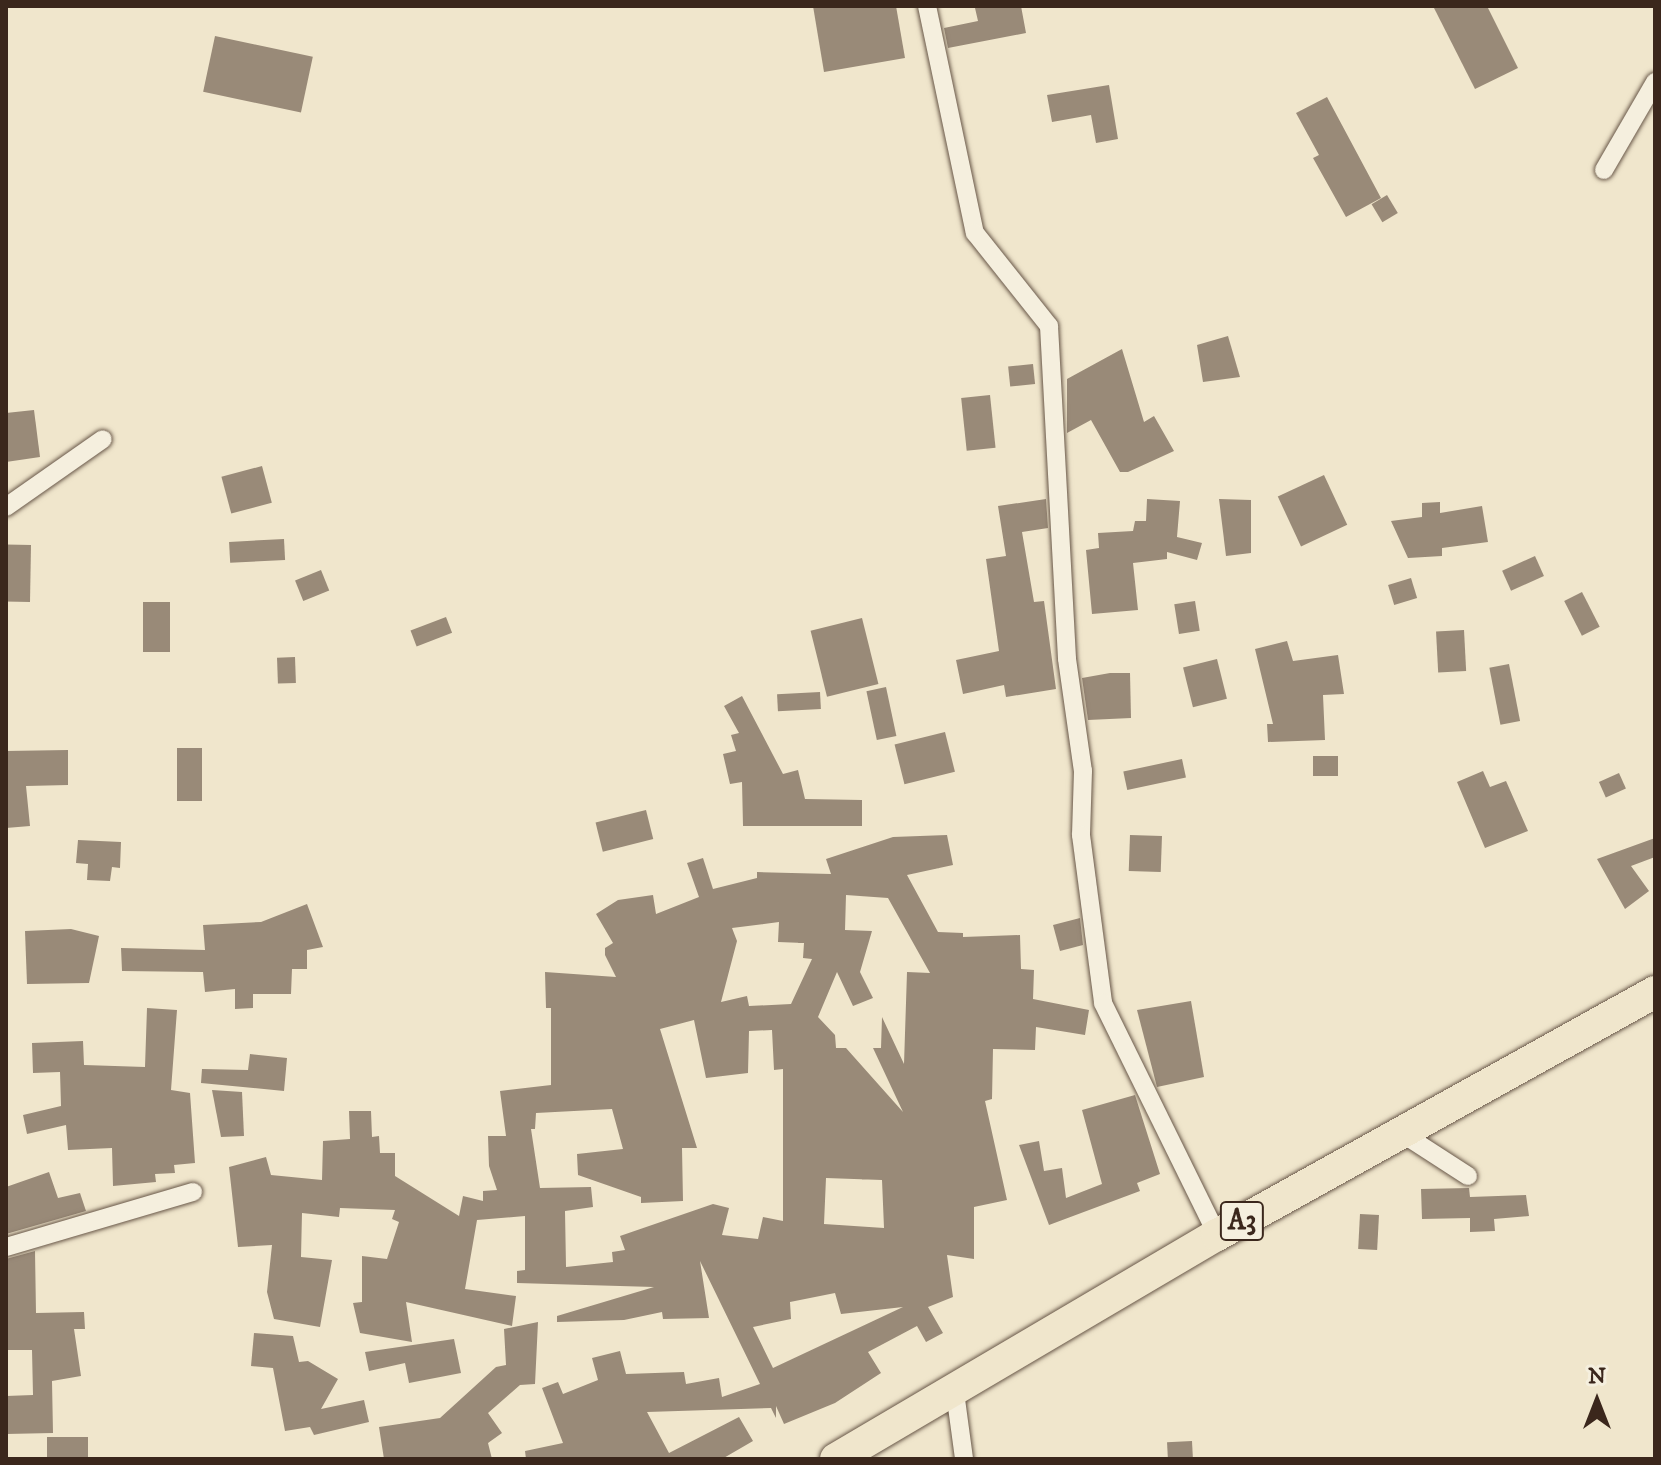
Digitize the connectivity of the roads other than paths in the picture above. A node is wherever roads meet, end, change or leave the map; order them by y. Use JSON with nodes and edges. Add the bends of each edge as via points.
{"nodes":[{"id":1,"x":927,"y":6,"type":"edge"},
{"id":2,"x":1655,"y":82,"type":"edge"},
{"id":3,"x":1604,"y":170,"type":"dead end"},
{"id":4,"x":103,"y":439,"type":"dead end"},
{"id":5,"x":6,"y":507,"type":"edge"},
{"id":6,"x":1655,"y":992,"type":"edge"},
{"id":7,"x":1400,"y":1132,"type":"junction"},
{"id":8,"x":1468,"y":1176,"type":"dead end"},
{"id":9,"x":193,"y":1192,"type":"dead end"},
{"id":10,"x":1217,"y":1235,"type":"junction"},
{"id":11,"x":6,"y":1247,"type":"edge"},
{"id":12,"x":955,"y":1392,"type":"junction"},
{"id":13,"x":836,"y":1459,"type":"edge"},
{"id":14,"x":964,"y":1459,"type":"edge"}],
"edges":[{"from":1,"to":10,"type":"street","via":[[975,233],[1049,326],[1067,659],[1083,771],[1081,835],[1103,1003]]},
{"from":2,"to":3,"type":"street"},
{"from":4,"to":5,"type":"street"},
{"from":6,"to":7,"type":"highway","number":"A3"},
{"from":7,"to":8,"type":"street"},
{"from":7,"to":10,"type":"highway","number":"A3"},
{"from":9,"to":11,"type":"street"},
{"from":10,"to":12,"type":"highway","number":"A3"},
{"from":12,"to":13,"type":"highway","number":"A3"},
{"from":12,"to":14,"type":"street"}]}
